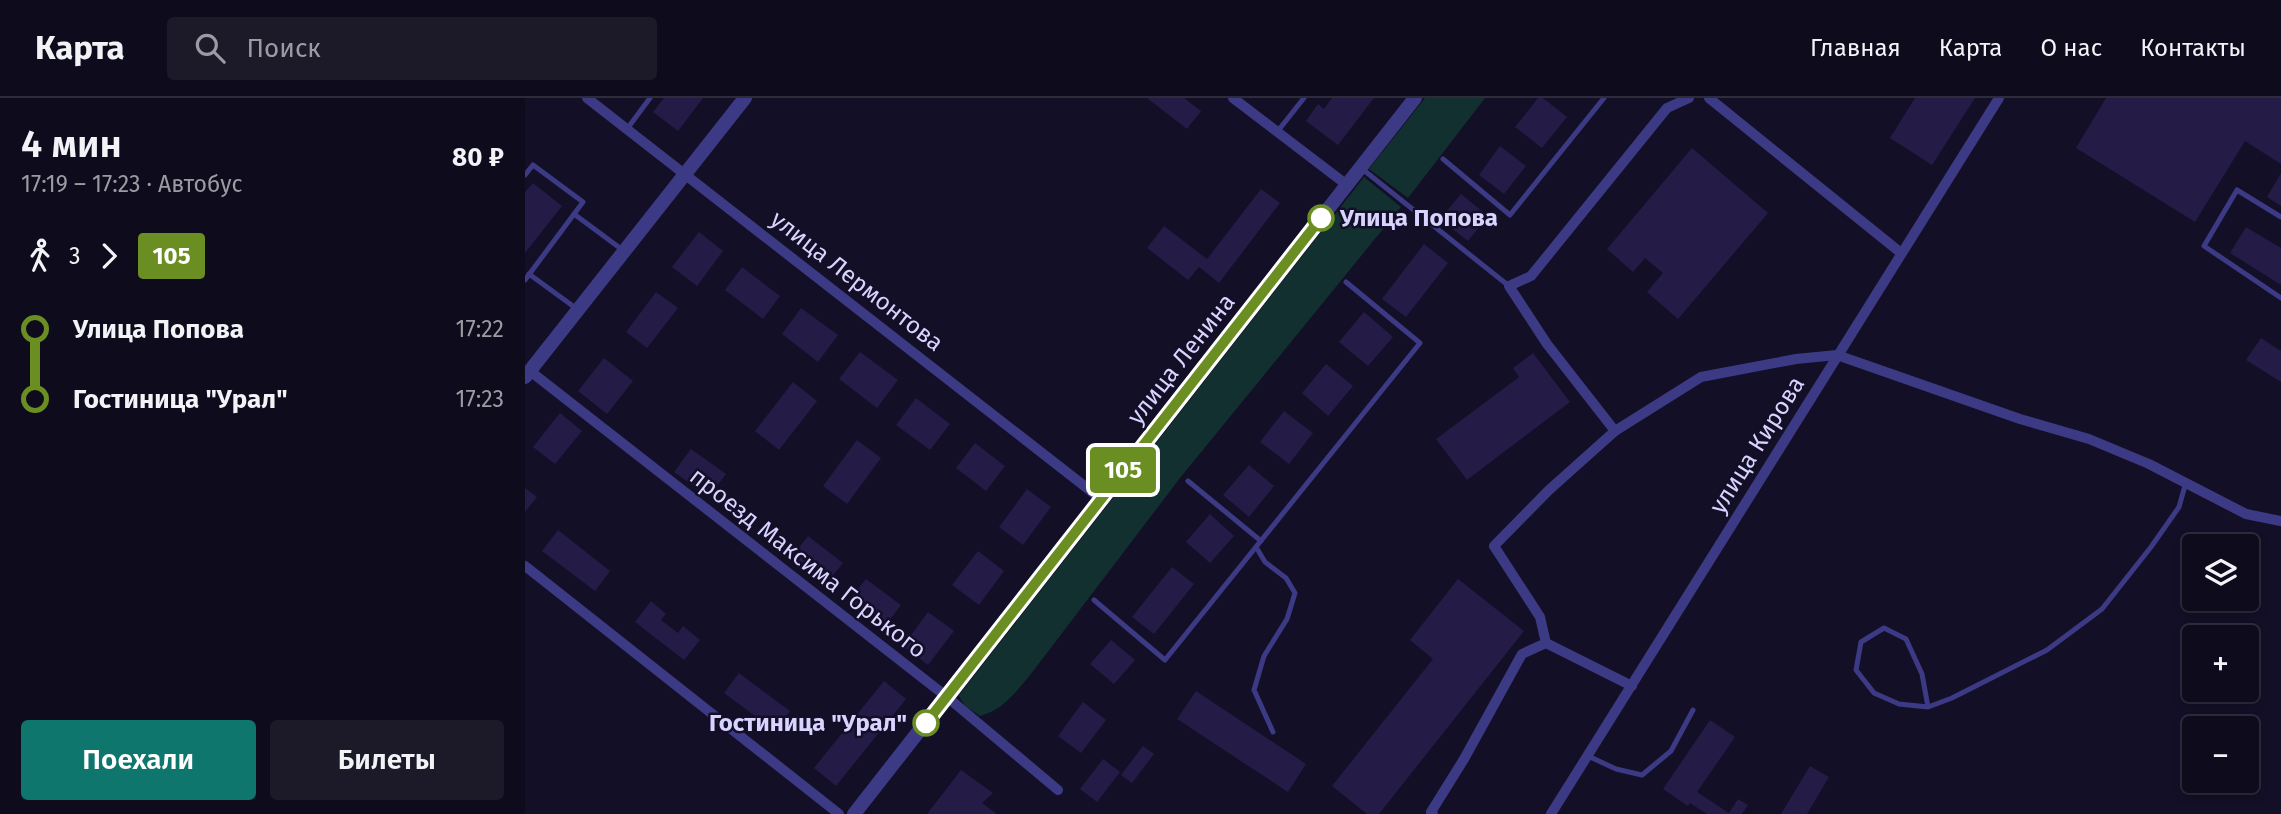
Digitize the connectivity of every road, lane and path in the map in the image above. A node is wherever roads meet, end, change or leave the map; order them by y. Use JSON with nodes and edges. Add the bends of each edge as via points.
{"nodes":[{"id":1,"x":587,"y":98,"type":"edge"},
{"id":2,"x":650,"y":98,"type":"edge"},
{"id":3,"x":744,"y":98,"type":"edge"},
{"id":4,"x":1233,"y":98,"type":"edge"},
{"id":5,"x":1304,"y":98,"type":"edge"},
{"id":6,"x":1415,"y":98,"type":"edge"},
{"id":7,"x":1604,"y":98,"type":"edge"},
{"id":8,"x":1689,"y":98,"type":"edge"},
{"id":9,"x":1709,"y":98,"type":"edge"},
{"id":10,"x":1999,"y":98,"type":"edge"},
{"id":11,"x":627,"y":129,"type":"junction"},
{"id":12,"x":1277,"y":132,"type":"junction"},
{"id":13,"x":1443,"y":159,"type":"dead end"},
{"id":14,"x":1360,"y":168,"type":"junction"},
{"id":15,"x":685,"y":174,"type":"junction"},
{"id":16,"x":525,"y":175,"type":"edge"},
{"id":17,"x":1347,"y":185,"type":"junction"},
{"id":18,"x":574,"y":215,"type":"junction"},
{"id":19,"x":2281,"y":217,"type":"edge"},
{"id":20,"x":624,"y":251,"type":"junction"},
{"id":21,"x":1901,"y":253,"type":"junction"},
{"id":22,"x":527,"y":277,"type":"edge"},
{"id":23,"x":1346,"y":282,"type":"dead end"},
{"id":24,"x":1509,"y":286,"type":"junction"},
{"id":25,"x":2281,"y":298,"type":"edge"},
{"id":26,"x":577,"y":309,"type":"junction"},
{"id":27,"x":1837,"y":355,"type":"junction"},
{"id":28,"x":527,"y":374,"type":"edge"},
{"id":29,"x":1615,"y":431,"type":"junction"},
{"id":30,"x":1188,"y":481,"type":"dead end"},
{"id":31,"x":2186,"y":482,"type":"junction"},
{"id":32,"x":1101,"y":499,"type":"junction"},
{"id":33,"x":2281,"y":521,"type":"edge"},
{"id":34,"x":1261,"y":541,"type":"junction"},
{"id":35,"x":1256,"y":547,"type":"junction"},
{"id":36,"x":525,"y":566,"type":"edge"},
{"id":37,"x":1094,"y":600,"type":"dead end"},
{"id":38,"x":1546,"y":643,"type":"junction"},
{"id":39,"x":1632,"y":686,"type":"junction"},
{"id":40,"x":947,"y":697,"type":"junction"},
{"id":41,"x":1928,"y":707,"type":"junction"},
{"id":42,"x":1693,"y":710,"type":"dead end"},
{"id":43,"x":1273,"y":732,"type":"dead end"},
{"id":44,"x":1588,"y":756,"type":"junction"},
{"id":45,"x":1058,"y":790,"type":"dead end"},
{"id":46,"x":839,"y":814,"type":"edge"},
{"id":47,"x":854,"y":814,"type":"edge"},
{"id":48,"x":1433,"y":814,"type":"edge"},
{"id":49,"x":1551,"y":814,"type":"edge"}],
"edges":[{"from":1,"to":11,"type":"street","name":"улица Лермонтова"},
{"from":2,"to":11,"type":"lane"},
{"from":3,"to":15,"type":"street"},
{"from":4,"to":12,"type":"street"},
{"from":5,"to":12,"type":"lane"},
{"from":6,"to":14,"type":"street","name":"улица Ленина"},
{"from":7,"to":13,"type":"lane","via":[[1510,215]]},
{"from":8,"to":24,"type":"street","via":[[1667,108],[1531,276]]},
{"from":9,"to":21,"type":"street"},
{"from":10,"to":21,"type":"street","name":"улица Кирова"},
{"from":11,"to":15,"type":"street","name":"улица Лермонтова"},
{"from":12,"to":17,"type":"street"},
{"from":14,"to":17,"type":"street","name":"улица Ленина"},
{"from":14,"to":24,"type":"lane"},
{"from":15,"to":20,"type":"street"},
{"from":15,"to":32,"type":"street","name":"улица Лермонтова"},
{"from":16,"to":18,"type":"lane","via":[[533,165],[583,202]]},
{"from":17,"to":32,"type":"street","name":"улица Ленина"},
{"from":18,"to":20,"type":"lane"},
{"from":18,"to":22,"type":"lane"},
{"from":19,"to":25,"type":"lane","via":[[2237,190],[2204,246]]},
{"from":20,"to":26,"type":"street"},
{"from":21,"to":27,"type":"street","name":"улица Кирова"},
{"from":22,"to":26,"type":"lane"},
{"from":23,"to":34,"type":"lane","via":[[1420,343]]},
{"from":24,"to":29,"type":"street","via":[[1546,344]]},
{"from":26,"to":28,"type":"street"},
{"from":27,"to":29,"type":"street","via":[[1701,377]]},
{"from":27,"to":31,"type":"street","via":[[2089,439]]},
{"from":27,"to":39,"type":"street","name":"улица Кирова"},
{"from":28,"to":40,"type":"street","name":"проезд Максима Горького"},
{"from":29,"to":38,"type":"street","via":[[1494,546],[1540,617]]},
{"from":30,"to":34,"type":"lane"},
{"from":31,"to":33,"type":"street","via":[[2246,514]]},
{"from":31,"to":41,"type":"lane","via":[[2179,507],[2102,609],[2047,650]]},
{"from":32,"to":40,"type":"street","name":"улица Ленина"},
{"from":34,"to":35,"type":"lane"},
{"from":35,"to":37,"type":"lane","via":[[1165,660]]},
{"from":35,"to":43,"type":"lane","via":[[1295,593],[1287,620],[1264,656],[1254,690]]},
{"from":36,"to":46,"type":"street"},
{"from":38,"to":39,"type":"street"},
{"from":38,"to":48,"type":"street","via":[[1522,654]]},
{"from":39,"to":44,"type":"street","name":"улица Кирова"},
{"from":40,"to":45,"type":"street","name":"проезд Максима Горького"},
{"from":40,"to":47,"type":"street","name":"улица Ленина"},
{"from":41,"to":41,"type":"lane","via":[[1899,704],[1874,693],[1856,670],[1861,642],[1884,628],[1906,639],[1922,674]]},
{"from":42,"to":44,"type":"lane","via":[[1671,751],[1642,775]]},
{"from":44,"to":49,"type":"street","name":"улица Кирова"}]}
